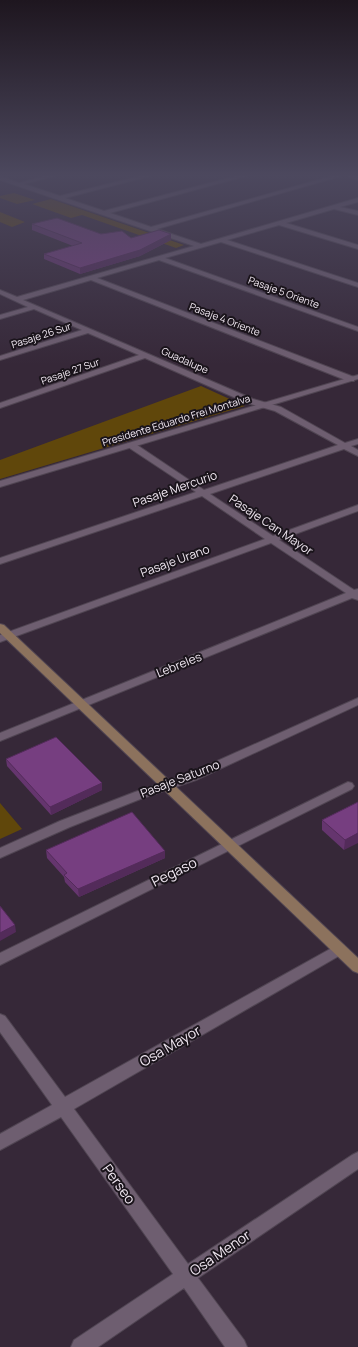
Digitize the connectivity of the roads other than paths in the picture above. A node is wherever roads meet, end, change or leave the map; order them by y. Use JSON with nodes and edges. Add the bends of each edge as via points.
{"nodes":[{"id":1,"x":180,"y":239,"type":"edge"},
{"id":2,"x":226,"y":239,"type":"edge"},
{"id":3,"x":332,"y":239,"type":"edge"},
{"id":4,"x":222,"y":240,"type":"junction"},
{"id":5,"x":201,"y":246,"type":"junction"},
{"id":6,"x":358,"y":247,"type":"edge"},
{"id":7,"x":159,"y":258,"type":"junction"},
{"id":8,"x":92,"y":278,"type":"junction"},
{"id":9,"x":358,"y":285,"type":"edge"},
{"id":10,"x":0,"y":292,"type":"edge"},
{"id":11,"x":18,"y":300,"type":"junction"},
{"id":12,"x":35,"y":307,"type":"junction"},
{"id":13,"x":0,"y":317,"type":"edge"},
{"id":14,"x":358,"y":329,"type":"edge"},
{"id":15,"x":89,"y":330,"type":"junction"},
{"id":16,"x":146,"y":355,"type":"junction"},
{"id":17,"x":0,"y":358,"type":"edge"},
{"id":18,"x":355,"y":378,"type":"edge"},
{"id":19,"x":265,"y":405,"type":"junction"},
{"id":20,"x":0,"y":406,"type":"edge"},
{"id":21,"x":358,"y":441,"type":"edge"},
{"id":22,"x":131,"y":445,"type":"junction"},
{"id":23,"x":344,"y":445,"type":"junction"},
{"id":24,"x":358,"y":453,"type":"edge"},
{"id":25,"x":0,"y":484,"type":"edge"},
{"id":26,"x":202,"y":493,"type":"junction"},
{"id":27,"x":358,"y":508,"type":"edge"},
{"id":28,"x":271,"y":539,"type":"junction"},
{"id":29,"x":0,"y":561,"type":"edge"},
{"id":30,"x":356,"y":594,"type":"edge"},
{"id":31,"x":0,"y":627,"type":"edge"},
{"id":32,"x":4,"y":637,"type":"edge"},
{"id":33,"x":358,"y":701,"type":"edge"},
{"id":34,"x":81,"y":704,"type":"junction"},
{"id":35,"x":0,"y":737,"type":"edge"},
{"id":36,"x":167,"y":785,"type":"junction"},
{"id":37,"x":348,"y":786,"type":"dead end"},
{"id":38,"x":229,"y":845,"type":"junction"},
{"id":39,"x":0,"y":853,"type":"edge"},
{"id":40,"x":339,"y":950,"type":"junction"},
{"id":41,"x":0,"y":959,"type":"edge"},
{"id":42,"x":358,"y":967,"type":"edge"},
{"id":43,"x":0,"y":1020,"type":"edge"},
{"id":44,"x":63,"y":1107,"type":"junction"},
{"id":45,"x":0,"y":1142,"type":"edge"},
{"id":46,"x":358,"y":1160,"type":"edge"},
{"id":47,"x":186,"y":1276,"type":"junction"},
{"id":48,"x":81,"y":1347,"type":"edge"},
{"id":49,"x":237,"y":1347,"type":"edge"}],
"edges":[{"from":1,"to":5,"type":"street"},
{"from":2,"to":4,"type":"street"},
{"from":3,"to":6,"type":"street"},
{"from":4,"to":5,"type":"street"},
{"from":4,"to":9,"type":"street"},
{"from":5,"to":7,"type":"street"},
{"from":7,"to":8,"type":"street"},
{"from":7,"to":14,"type":"street","name":"Pasaje 5 Oriente"},
{"from":8,"to":11,"type":"street"},
{"from":8,"to":18,"type":"street","name":"Pasaje 4 Oriente"},
{"from":10,"to":11,"type":"street","name":"Guadalupe"},
{"from":11,"to":12,"type":"street","name":"Guadalupe"},
{"from":12,"to":13,"type":"street"},
{"from":12,"to":15,"type":"street","name":"Guadalupe"},
{"from":15,"to":16,"type":"street","name":"Guadalupe"},
{"from":15,"to":17,"type":"street","name":"Pasaje 26 Sur"},
{"from":16,"to":19,"type":"street","name":"Guadalupe","via":[[250,401]]},
{"from":16,"to":20,"type":"street","name":"Pasaje 27 Sur"},
{"from":18,"to":19,"type":"street","name":"Presidente Eduardo Frei Montalva"},
{"from":19,"to":22,"type":"street","name":"Presidente Eduardo Frei Montalva"},
{"from":19,"to":23,"type":"street","name":"Guadalupe","via":[[278,409]]},
{"from":21,"to":23,"type":"street","name":"Pasaje Mercurio"},
{"from":22,"to":25,"type":"street","name":"Presidente Eduardo Frei Montalva"},
{"from":22,"to":26,"type":"street","name":"Pasaje Can Mayor"},
{"from":23,"to":24,"type":"street","name":"Guadalupe"},
{"from":23,"to":26,"type":"street","name":"Pasaje Mercurio"},
{"from":26,"to":28,"type":"street","name":"Pasaje Can Mayor"},
{"from":26,"to":29,"type":"street","name":"Pasaje Mercurio"},
{"from":27,"to":28,"type":"street","name":"Pasaje Urano"},
{"from":28,"to":30,"type":"street","name":"Pasaje Can Mayor"},
{"from":28,"to":32,"type":"street","name":"Pasaje Urano"},
{"from":30,"to":34,"type":"street","name":"Lebreles"},
{"from":31,"to":32,"type":"main road"},
{"from":32,"to":34,"type":"main road"},
{"from":33,"to":36,"type":"street","name":"Pasaje Saturno","via":[[192,777]]},
{"from":34,"to":35,"type":"street","name":"Lebreles"},
{"from":34,"to":36,"type":"main road"},
{"from":36,"to":38,"type":"main road"},
{"from":36,"to":39,"type":"street","name":"Pasaje Saturno","via":[[73,821]]},
{"from":37,"to":38,"type":"street","name":"Pegaso"},
{"from":38,"to":40,"type":"main road"},
{"from":38,"to":41,"type":"street","name":"Pegaso"},
{"from":40,"to":42,"type":"main road"},
{"from":40,"to":44,"type":"street","name":"Osa Mayor"},
{"from":43,"to":44,"type":"street","name":"Perseo"},
{"from":44,"to":45,"type":"street","name":"Osa Mayor"},
{"from":44,"to":47,"type":"street","name":"Perseo"},
{"from":46,"to":47,"type":"street","name":"Osa Menor"},
{"from":47,"to":48,"type":"street","name":"Osa Menor"},
{"from":47,"to":49,"type":"street","name":"Perseo"}]}
